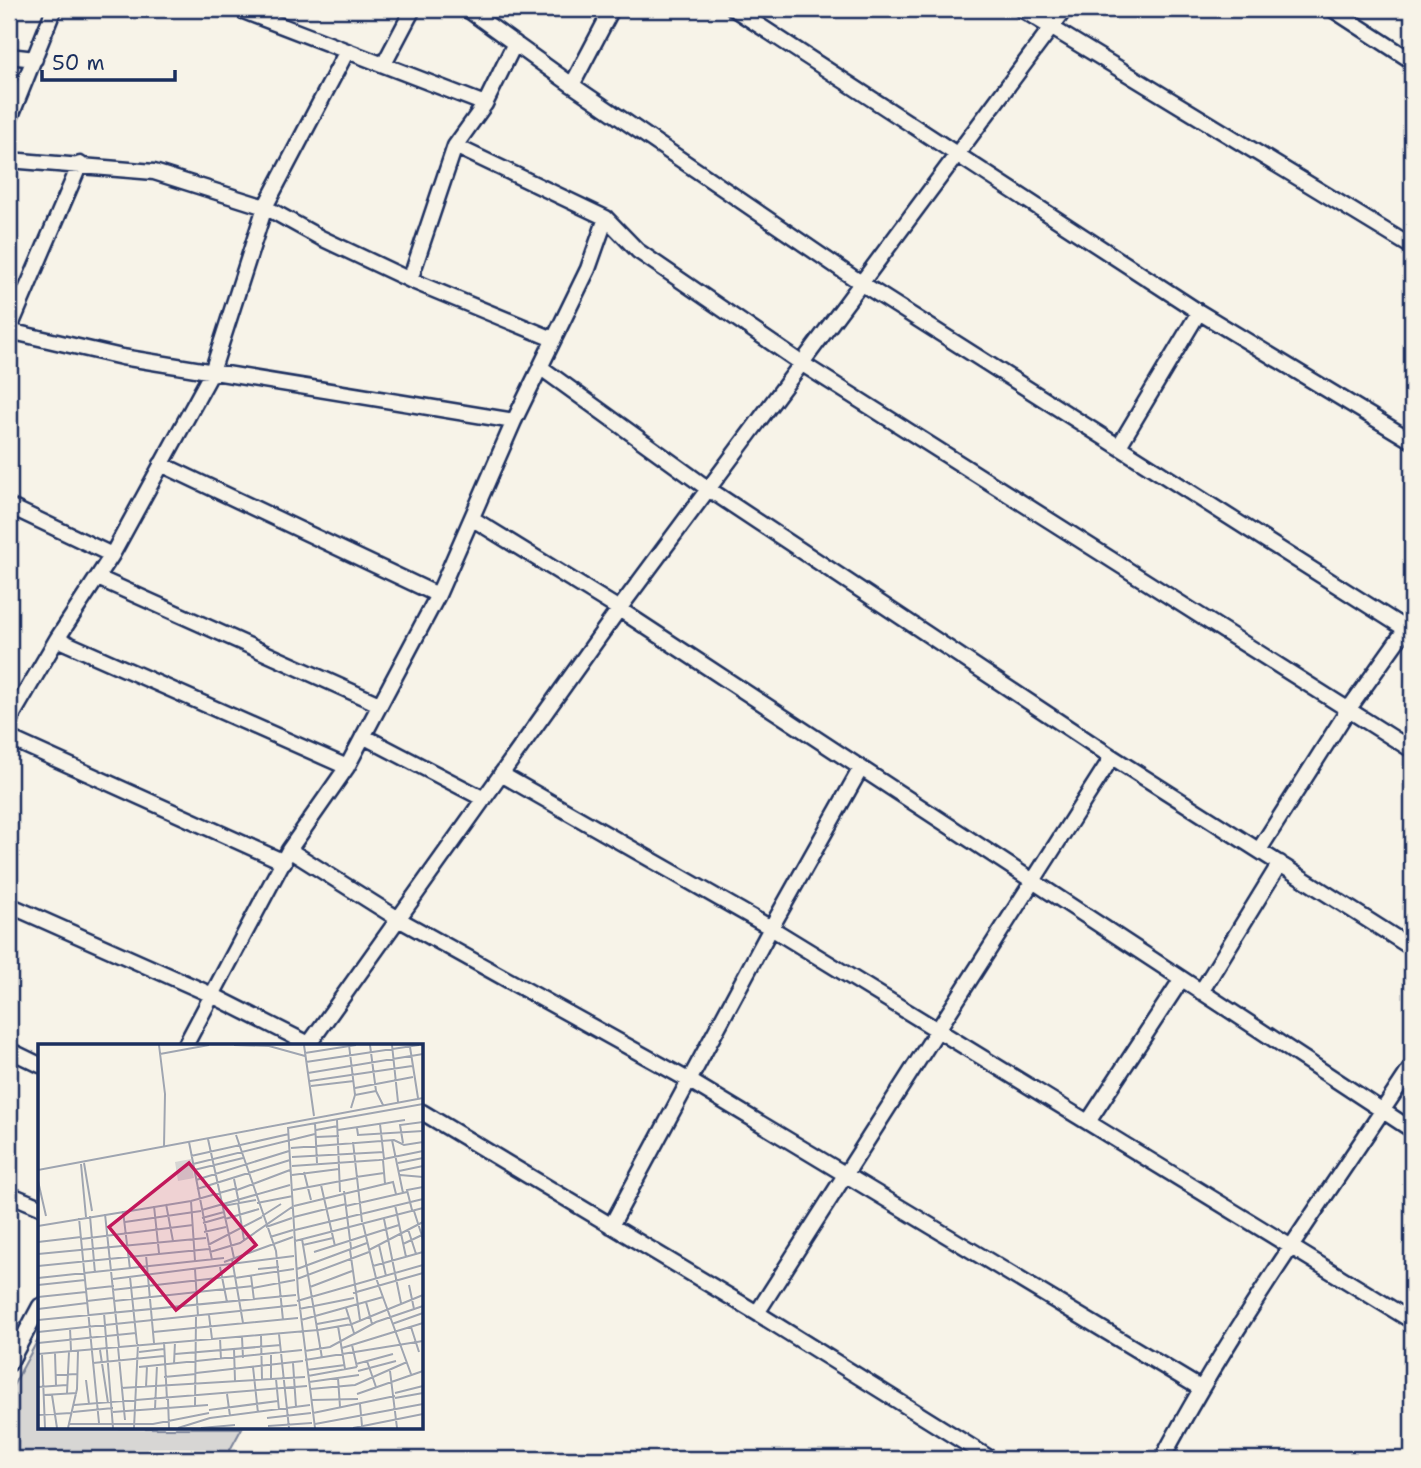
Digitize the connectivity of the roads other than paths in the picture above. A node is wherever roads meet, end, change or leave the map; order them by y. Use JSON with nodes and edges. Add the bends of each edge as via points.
{"nodes":[{"id":1,"x":54,"y":9,"type":"edge"},
{"id":2,"x":238,"y":9,"type":"edge"},
{"id":3,"x":413,"y":9,"type":"edge"},
{"id":4,"x":467,"y":9,"type":"edge"},
{"id":5,"x":612,"y":9,"type":"edge"},
{"id":6,"x":734,"y":9,"type":"edge"},
{"id":7,"x":1021,"y":9,"type":"edge"},
{"id":8,"x":1065,"y":9,"type":"edge"},
{"id":9,"x":1332,"y":9,"type":"edge"},
{"id":10,"x":1053,"y":26,"type":"junction"},
{"id":11,"x":515,"y":43,"type":"junction"},
{"id":12,"x":347,"y":51,"type":"junction"},
{"id":13,"x":9,"y":56,"type":"edge"},
{"id":14,"x":36,"y":59,"type":"junction"},
{"id":15,"x":1412,"y":61,"type":"edge"},
{"id":16,"x":384,"y":64,"type":"junction"},
{"id":17,"x":572,"y":85,"type":"junction"},
{"id":18,"x":485,"y":104,"type":"junction"},
{"id":19,"x":9,"y":121,"type":"edge"},
{"id":20,"x":455,"y":146,"type":"junction"},
{"id":21,"x":956,"y":155,"type":"junction"},
{"id":22,"x":9,"y":160,"type":"edge"},
{"id":23,"x":80,"y":164,"type":"junction"},
{"id":24,"x":265,"y":206,"type":"junction"},
{"id":25,"x":606,"y":218,"type":"junction"},
{"id":26,"x":1412,"y":247,"type":"edge"},
{"id":27,"x":410,"y":280,"type":"junction"},
{"id":28,"x":860,"y":282,"type":"junction"},
{"id":29,"x":1199,"y":313,"type":"junction"},
{"id":30,"x":9,"y":331,"type":"edge"},
{"id":31,"x":553,"y":338,"type":"junction"},
{"id":32,"x":801,"y":363,"type":"junction"},
{"id":33,"x":540,"y":367,"type":"junction"},
{"id":34,"x":212,"y":372,"type":"junction"},
{"id":35,"x":514,"y":421,"type":"junction"},
{"id":36,"x":1412,"y":441,"type":"edge"},
{"id":37,"x":1119,"y":446,"type":"junction"},
{"id":38,"x":161,"y":464,"type":"junction"},
{"id":39,"x":708,"y":488,"type":"junction"},
{"id":40,"x":9,"y":506,"type":"edge"},
{"id":41,"x":473,"y":519,"type":"junction"},
{"id":42,"x":112,"y":555,"type":"junction"},
{"id":43,"x":98,"y":578,"type":"junction"},
{"id":44,"x":438,"y":595,"type":"junction"},
{"id":45,"x":619,"y":609,"type":"junction"},
{"id":46,"x":1410,"y":627,"type":"edge"},
{"id":47,"x":57,"y":639,"type":"junction"},
{"id":48,"x":379,"y":704,"type":"junction"},
{"id":49,"x":1349,"y":710,"type":"junction"},
{"id":50,"x":11,"y":714,"type":"edge"},
{"id":51,"x":363,"y":736,"type":"junction"},
{"id":52,"x":9,"y":738,"type":"edge"},
{"id":53,"x":1412,"y":750,"type":"edge"},
{"id":54,"x":1112,"y":757,"type":"junction"},
{"id":55,"x":347,"y":767,"type":"junction"},
{"id":56,"x":861,"y":768,"type":"junction"},
{"id":57,"x":501,"y":774,"type":"junction"},
{"id":58,"x":484,"y":799,"type":"junction"},
{"id":59,"x":1259,"y":850,"type":"junction"},
{"id":60,"x":286,"y":856,"type":"junction"},
{"id":61,"x":1280,"y":863,"type":"junction"},
{"id":62,"x":1034,"y":879,"type":"junction"},
{"id":63,"x":9,"y":905,"type":"edge"},
{"id":64,"x":400,"y":920,"type":"junction"},
{"id":65,"x":771,"y":928,"type":"junction"},
{"id":66,"x":1412,"y":948,"type":"edge"},
{"id":67,"x":1181,"y":980,"type":"junction"},
{"id":68,"x":1201,"y":992,"type":"junction"},
{"id":69,"x":212,"y":995,"type":"junction"},
{"id":70,"x":936,"y":1028,"type":"junction"},
{"id":71,"x":186,"y":1044,"type":"edge"},
{"id":72,"x":309,"y":1044,"type":"edge"},
{"id":73,"x":312,"y":1044,"type":"edge"},
{"id":74,"x":9,"y":1050,"type":"edge"},
{"id":75,"x":38,"y":1064,"type":"edge"},
{"id":76,"x":1412,"y":1066,"type":"edge"},
{"id":77,"x":690,"y":1081,"type":"junction"},
{"id":78,"x":1383,"y":1110,"type":"junction"},
{"id":79,"x":424,"y":1113,"type":"edge"},
{"id":80,"x":1088,"y":1122,"type":"junction"},
{"id":81,"x":1412,"y":1129,"type":"edge"},
{"id":82,"x":844,"y":1174,"type":"junction"},
{"id":83,"x":9,"y":1194,"type":"edge"},
{"id":84,"x":38,"y":1206,"type":"edge"},
{"id":85,"x":611,"y":1226,"type":"junction"},
{"id":86,"x":1291,"y":1244,"type":"junction"},
{"id":87,"x":38,"y":1309,"type":"edge"},
{"id":88,"x":757,"y":1313,"type":"junction"},
{"id":89,"x":1412,"y":1321,"type":"edge"},
{"id":90,"x":11,"y":1356,"type":"edge"},
{"id":91,"x":1199,"y":1388,"type":"junction"},
{"id":92,"x":991,"y":1459,"type":"edge"},
{"id":93,"x":1162,"y":1459,"type":"edge"}],
"edges":[{"from":1,"to":14,"type":"street"},
{"from":2,"to":12,"type":"street"},
{"from":3,"to":16,"type":"street"},
{"from":4,"to":11,"type":"street"},
{"from":5,"to":17,"type":"street"},
{"from":6,"to":21,"type":"street"},
{"from":7,"to":10,"type":"street"},
{"from":8,"to":10,"type":"street"},
{"from":9,"to":15,"type":"street"},
{"from":10,"to":21,"type":"street"},
{"from":10,"to":26,"type":"street"},
{"from":11,"to":17,"type":"street"},
{"from":11,"to":18,"type":"street"},
{"from":12,"to":16,"type":"street"},
{"from":12,"to":24,"type":"street"},
{"from":13,"to":14,"type":"street"},
{"from":14,"to":19,"type":"street"},
{"from":16,"to":18,"type":"street"},
{"from":17,"to":28,"type":"street"},
{"from":18,"to":20,"type":"street"},
{"from":20,"to":25,"type":"street"},
{"from":20,"to":27,"type":"street"},
{"from":21,"to":28,"type":"street"},
{"from":21,"to":29,"type":"street"},
{"from":22,"to":23,"type":"street"},
{"from":23,"to":24,"type":"street","via":[[154,172]]},
{"from":23,"to":30,"type":"street"},
{"from":24,"to":27,"type":"street"},
{"from":24,"to":34,"type":"street"},
{"from":25,"to":31,"type":"street","via":[[588,269]]},
{"from":25,"to":32,"type":"street","via":[[639,251]]},
{"from":27,"to":31,"type":"street"},
{"from":28,"to":32,"type":"street"},
{"from":28,"to":37,"type":"street"},
{"from":29,"to":36,"type":"street"},
{"from":29,"to":37,"type":"street"},
{"from":30,"to":34,"type":"street"},
{"from":31,"to":33,"type":"street"},
{"from":32,"to":39,"type":"street"},
{"from":32,"to":49,"type":"street"},
{"from":33,"to":35,"type":"street"},
{"from":33,"to":39,"type":"street"},
{"from":34,"to":35,"type":"street"},
{"from":34,"to":38,"type":"street"},
{"from":35,"to":41,"type":"street"},
{"from":37,"to":46,"type":"street"},
{"from":38,"to":42,"type":"street"},
{"from":38,"to":44,"type":"street"},
{"from":39,"to":45,"type":"street"},
{"from":39,"to":54,"type":"street"},
{"from":40,"to":42,"type":"street"},
{"from":41,"to":44,"type":"street"},
{"from":41,"to":45,"type":"street"},
{"from":42,"to":43,"type":"street"},
{"from":43,"to":47,"type":"street"},
{"from":43,"to":48,"type":"street"},
{"from":44,"to":48,"type":"street"},
{"from":45,"to":56,"type":"street"},
{"from":45,"to":57,"type":"street"},
{"from":46,"to":49,"type":"street"},
{"from":47,"to":50,"type":"street"},
{"from":47,"to":55,"type":"street"},
{"from":48,"to":51,"type":"street"},
{"from":49,"to":53,"type":"street"},
{"from":49,"to":59,"type":"street"},
{"from":51,"to":55,"type":"street"},
{"from":51,"to":58,"type":"street"},
{"from":52,"to":60,"type":"street"},
{"from":54,"to":59,"type":"street"},
{"from":54,"to":62,"type":"street"},
{"from":55,"to":60,"type":"street"},
{"from":56,"to":62,"type":"street"},
{"from":56,"to":65,"type":"street"},
{"from":57,"to":58,"type":"street"},
{"from":57,"to":65,"type":"street"},
{"from":58,"to":64,"type":"street"},
{"from":59,"to":61,"type":"street"},
{"from":60,"to":64,"type":"street"},
{"from":60,"to":69,"type":"street"},
{"from":61,"to":66,"type":"street"},
{"from":61,"to":68,"type":"street"},
{"from":62,"to":67,"type":"street"},
{"from":62,"to":70,"type":"street"},
{"from":63,"to":69,"type":"street"},
{"from":64,"to":73,"type":"street"},
{"from":64,"to":77,"type":"street"},
{"from":65,"to":70,"type":"street"},
{"from":65,"to":77,"type":"street"},
{"from":67,"to":68,"type":"street"},
{"from":67,"to":80,"type":"street"},
{"from":68,"to":78,"type":"street"},
{"from":69,"to":71,"type":"street"},
{"from":69,"to":72,"type":"street"},
{"from":70,"to":80,"type":"street"},
{"from":70,"to":82,"type":"street"},
{"from":74,"to":75,"type":"street"},
{"from":76,"to":78,"type":"street"},
{"from":77,"to":82,"type":"street"},
{"from":77,"to":85,"type":"street"},
{"from":78,"to":81,"type":"street"},
{"from":78,"to":86,"type":"street"},
{"from":79,"to":85,"type":"street"},
{"from":80,"to":86,"type":"street"},
{"from":82,"to":88,"type":"street"},
{"from":82,"to":91,"type":"street"},
{"from":83,"to":84,"type":"street"},
{"from":85,"to":88,"type":"street"},
{"from":86,"to":89,"type":"street"},
{"from":86,"to":91,"type":"street"},
{"from":87,"to":90,"type":"street"},
{"from":88,"to":92,"type":"street"},
{"from":91,"to":93,"type":"street"}]}
